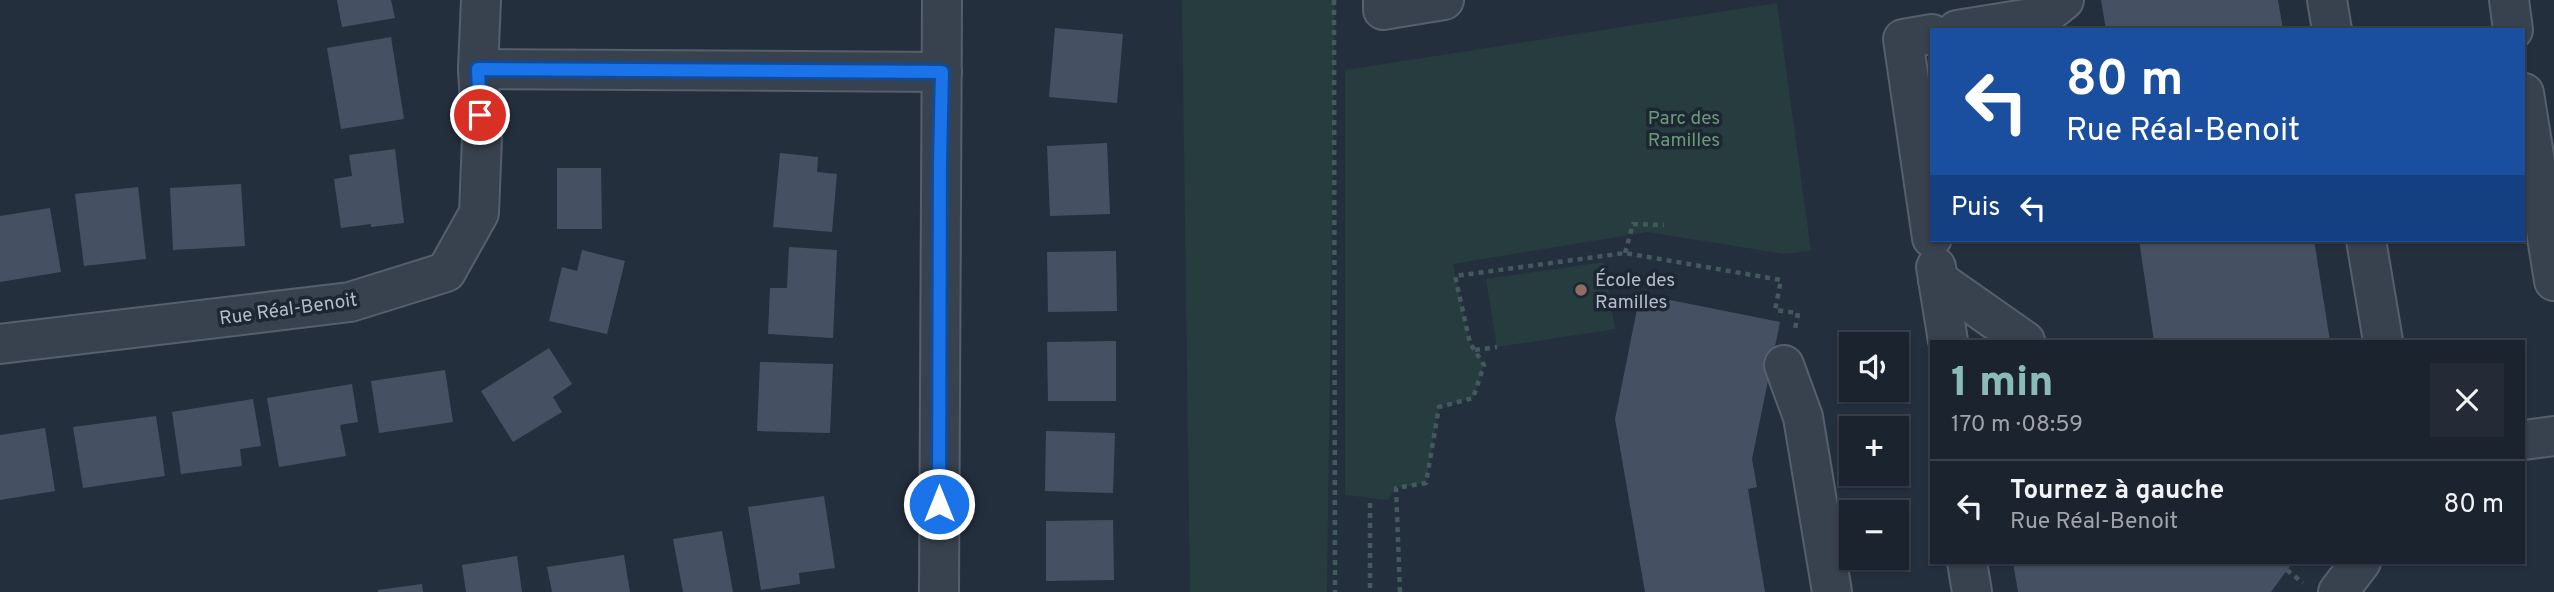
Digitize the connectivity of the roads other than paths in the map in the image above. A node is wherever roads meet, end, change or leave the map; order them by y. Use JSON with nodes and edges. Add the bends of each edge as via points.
{"nodes":[{"id":1,"x":481,"y":0,"type":"edge"},
{"id":2,"x":942,"y":0,"type":"edge"},
{"id":3,"x":1383,"y":0,"type":"edge"},
{"id":4,"x":1444,"y":0,"type":"edge"},
{"id":5,"x":2064,"y":0,"type":"edge"},
{"id":6,"x":2327,"y":0,"type":"edge"},
{"id":7,"x":2509,"y":0,"type":"edge"},
{"id":8,"x":1969,"y":28,"type":"edge"},
{"id":9,"x":2332,"y":28,"type":"edge"},
{"id":10,"x":2514,"y":28,"type":"edge"},
{"id":11,"x":1930,"y":34,"type":"edge"},
{"id":12,"x":478,"y":69,"type":"junction"},
{"id":13,"x":942,"y":72,"type":"junction"},
{"id":14,"x":2525,"y":99,"type":"edge"},
{"id":15,"x":1930,"y":226,"type":"edge"},
{"id":16,"x":1932,"y":242,"type":"edge"},
{"id":17,"x":2366,"y":242,"type":"edge"},
{"id":18,"x":1938,"y":281,"type":"junction"},
{"id":19,"x":2554,"y":281,"type":"edge"},
{"id":20,"x":1948,"y":340,"type":"edge"},
{"id":21,"x":2024,"y":340,"type":"edge"},
{"id":22,"x":2383,"y":340,"type":"edge"},
{"id":23,"x":0,"y":344,"type":"edge"},
{"id":24,"x":1784,"y":365,"type":"dead end"},
{"id":25,"x":2554,"y":436,"type":"edge"},
{"id":26,"x":2525,"y":440,"type":"edge"},
{"id":27,"x":1967,"y":564,"type":"edge"},
{"id":28,"x":2358,"y":564,"type":"edge"},
{"id":29,"x":2322,"y":589,"type":"edge"},
{"id":30,"x":939,"y":592,"type":"edge"},
{"id":31,"x":1832,"y":592,"type":"edge"},
{"id":32,"x":1972,"y":592,"type":"edge"}],
"edges":[{"from":1,"to":12,"type":"street","name":"Rue Réal-Benoit"},
{"from":2,"to":13,"type":"street"},
{"from":3,"to":4,"type":"street","via":[[1383,10]]},
{"from":5,"to":8,"type":"street","via":[[2044,16]]},
{"from":6,"to":9,"type":"street"},
{"from":7,"to":10,"type":"street"},
{"from":11,"to":15,"type":"street","via":[[1902,39]]},
{"from":12,"to":13,"type":"street"},
{"from":12,"to":23,"type":"street","name":"Rue Réal-Benoit","via":[[480,213],[446,272],[350,302]]},
{"from":13,"to":30,"type":"street"},
{"from":14,"to":19,"type":"street"},
{"from":16,"to":18,"type":"street"},
{"from":17,"to":22,"type":"street"},
{"from":18,"to":20,"type":"street"},
{"from":18,"to":21,"type":"street"},
{"from":24,"to":31,"type":"street","via":[[1803,417]]},
{"from":25,"to":26,"type":"street"},
{"from":27,"to":32,"type":"street"},
{"from":28,"to":29,"type":"street"}]}
